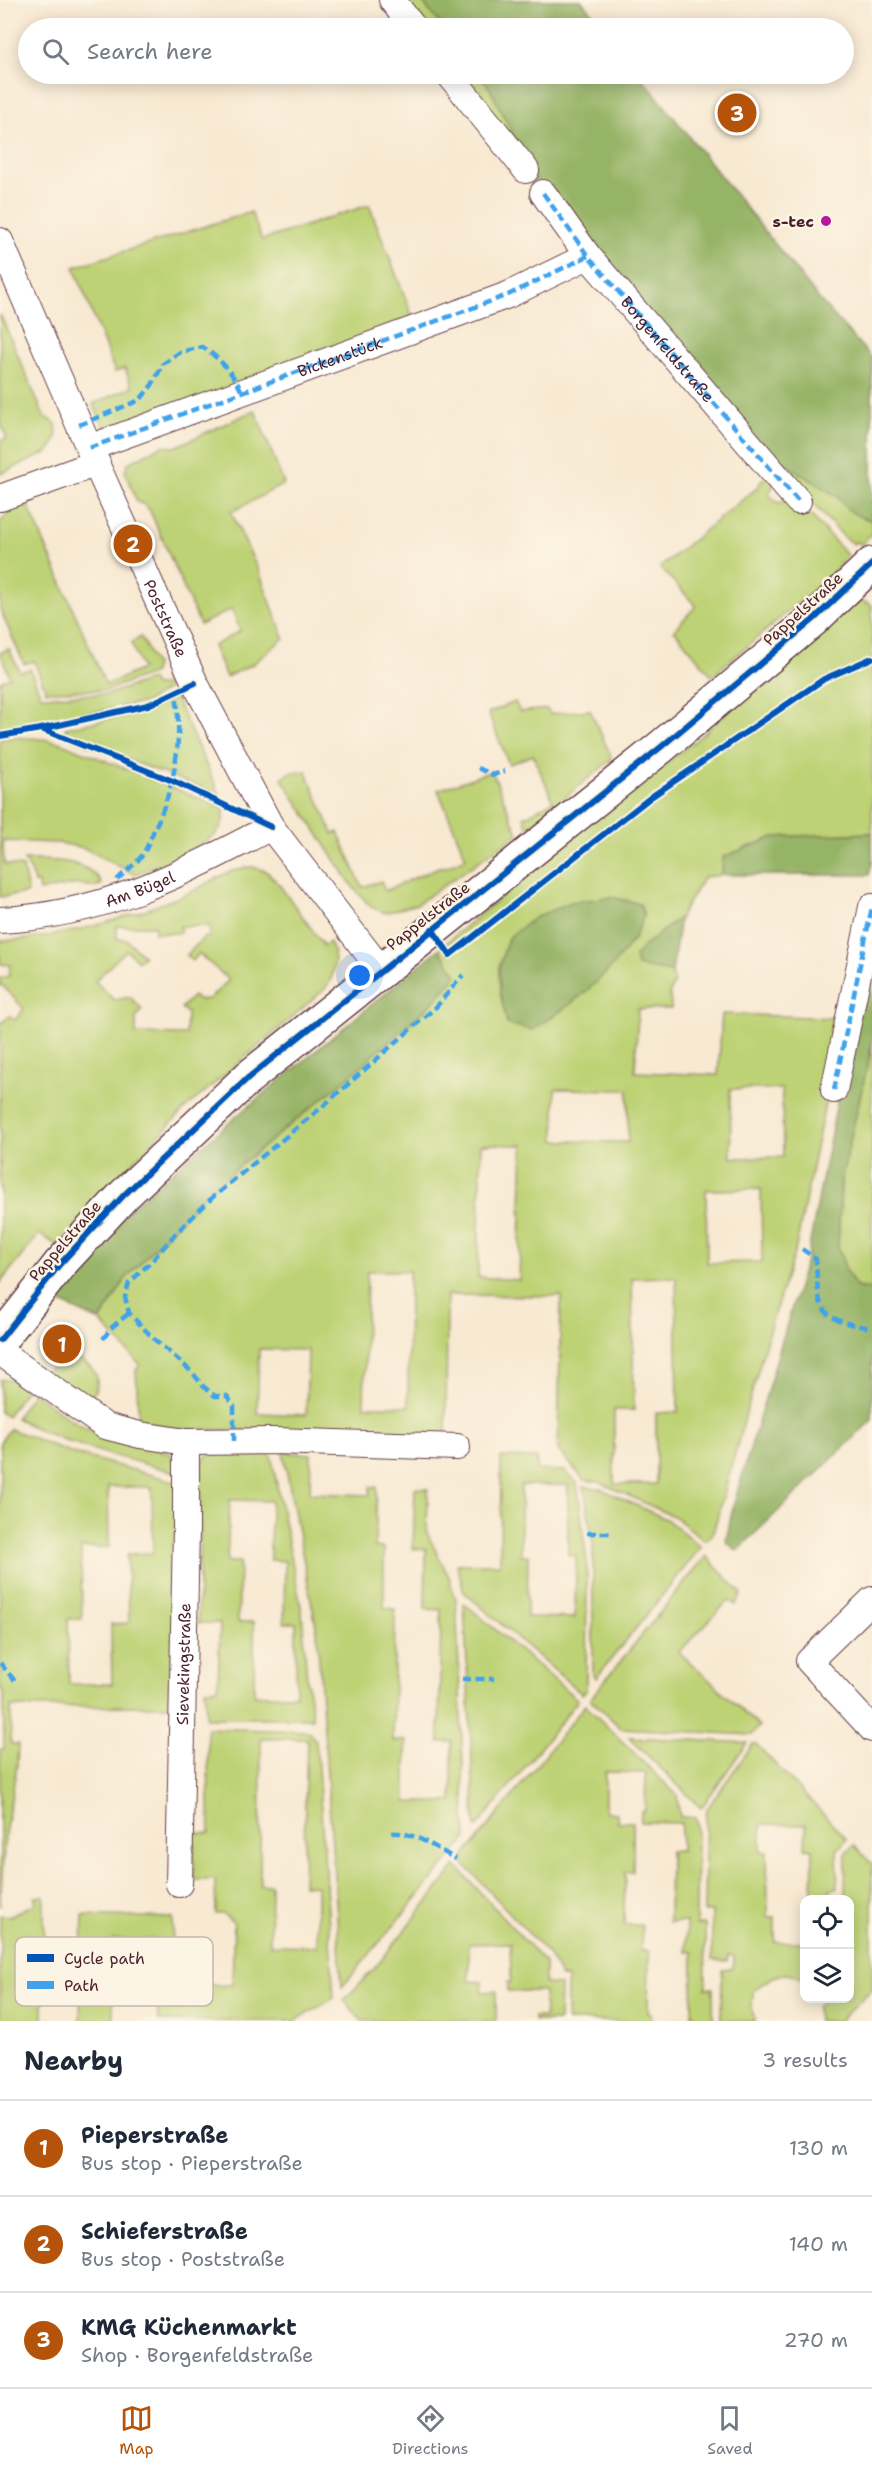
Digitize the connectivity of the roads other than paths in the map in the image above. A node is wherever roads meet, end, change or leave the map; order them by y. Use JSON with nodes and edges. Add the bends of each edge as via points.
{"nodes":[{"id":1,"x":392,"y":0,"type":"edge"},
{"id":2,"x":406,"y":18,"type":"edge"},
{"id":3,"x":458,"y":84,"type":"edge"},
{"id":4,"x":526,"y":170,"type":"dead end"},
{"id":5,"x":543,"y":193,"type":"dead end"},
{"id":6,"x":0,"y":242,"type":"edge"},
{"id":7,"x":588,"y":256,"type":"junction"},
{"id":8,"x":93,"y":456,"type":"junction"},
{"id":9,"x":0,"y":498,"type":"edge"},
{"id":10,"x":798,"y":501,"type":"dead end"},
{"id":11,"x":869,"y":574,"type":"edge"},
{"id":12,"x":271,"y":827,"type":"junction"},
{"id":13,"x":872,"y":907,"type":"edge"},
{"id":14,"x":0,"y":920,"type":"edge"},
{"id":15,"x":381,"y":970,"type":"junction"},
{"id":16,"x":834,"y":1090,"type":"dead end"},
{"id":17,"x":0,"y":1340,"type":"edge"},
{"id":18,"x":0,"y":1352,"type":"edge"},
{"id":19,"x":186,"y":1442,"type":"junction"},
{"id":20,"x":457,"y":1447,"type":"dead end"},
{"id":21,"x":872,"y":1600,"type":"edge"},
{"id":22,"x":872,"y":1729,"type":"edge"},
{"id":23,"x":179,"y":1884,"type":"dead end"}],
"edges":[{"from":1,"to":2,"type":"street"},
{"from":3,"to":4,"type":"street"},
{"from":5,"to":7,"type":"street","name":"Borgenfeldstraße"},
{"from":6,"to":8,"type":"street","name":"Poststraße"},
{"from":7,"to":8,"type":"street","name":"Bickenstück","via":[[508,295]]},
{"from":7,"to":10,"type":"street","name":"Borgenfeldstraße"},
{"from":8,"to":9,"type":"street","name":"Bickenstück"},
{"from":8,"to":12,"type":"street","name":"Poststraße","via":[[195,684]]},
{"from":11,"to":15,"type":"street","name":"Pappelstraße","via":[[661,747]]},
{"from":12,"to":14,"type":"street","name":"Am Bügel","via":[[176,876],[117,899],[34,918]]},
{"from":12,"to":15,"type":"street","name":"Poststraße"},
{"from":13,"to":16,"type":"street"},
{"from":15,"to":17,"type":"street","name":"Pappelstraße","via":[[249,1077],[163,1156],[60,1264]]},
{"from":18,"to":19,"type":"street","via":[[105,1426]]},
{"from":19,"to":20,"type":"street"},
{"from":19,"to":23,"type":"street","name":"Sievekingstraße"},
{"from":21,"to":22,"type":"street","via":[[809,1661]]}]}
